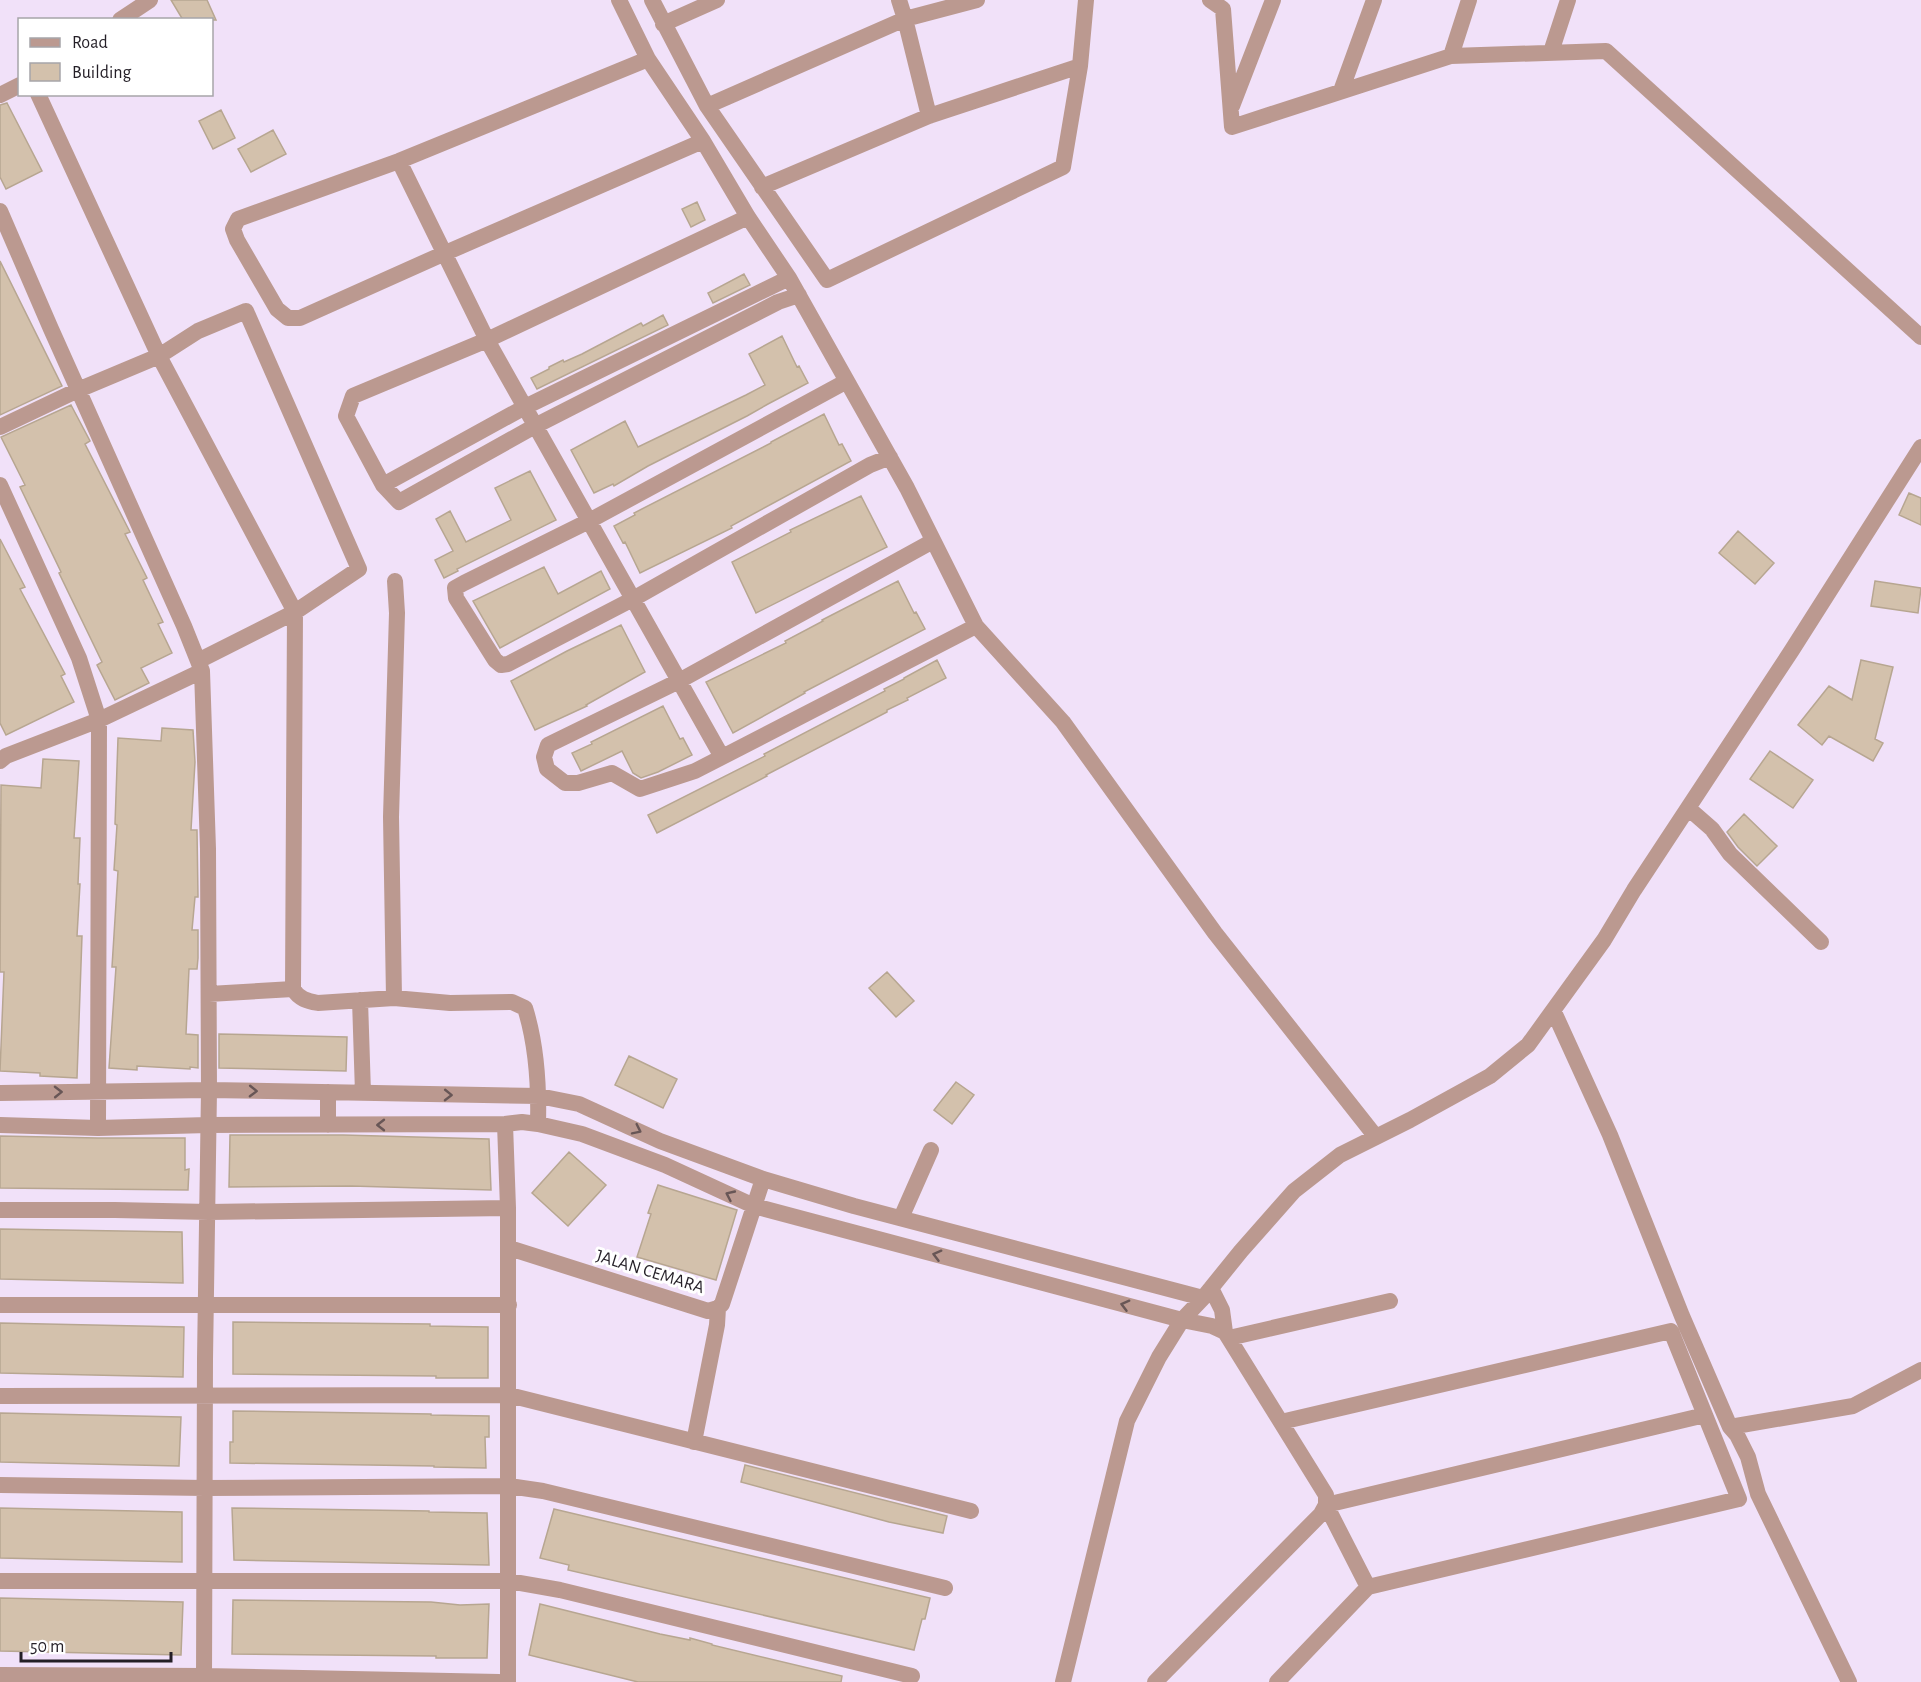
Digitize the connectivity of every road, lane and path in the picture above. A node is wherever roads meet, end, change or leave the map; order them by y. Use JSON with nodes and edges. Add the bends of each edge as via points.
{"nodes":[{"id":1,"x":150,"y":0,"type":"edge"},
{"id":2,"x":619,"y":0,"type":"edge"},
{"id":3,"x":652,"y":0,"type":"edge"},
{"id":4,"x":717,"y":0,"type":"edge"},
{"id":5,"x":899,"y":0,"type":"edge"},
{"id":6,"x":977,"y":0,"type":"edge"},
{"id":7,"x":1086,"y":0,"type":"edge"},
{"id":8,"x":1210,"y":0,"type":"edge"},
{"id":9,"x":1273,"y":0,"type":"edge"},
{"id":10,"x":1374,"y":0,"type":"edge"},
{"id":11,"x":1469,"y":0,"type":"edge"},
{"id":12,"x":1568,"y":0,"type":"edge"},
{"id":13,"x":123,"y":18,"type":"edge"},
{"id":14,"x":905,"y":19,"type":"junction"},
{"id":15,"x":663,"y":24,"type":"junction"},
{"id":16,"x":1551,"y":52,"type":"junction"},
{"id":17,"x":1451,"y":56,"type":"junction"},
{"id":18,"x":648,"y":59,"type":"junction"},
{"id":19,"x":1080,"y":66,"type":"junction"},
{"id":20,"x":18,"y":86,"type":"edge"},
{"id":21,"x":1341,"y":91,"type":"junction"},
{"id":22,"x":0,"y":95,"type":"edge"},
{"id":23,"x":39,"y":96,"type":"edge"},
{"id":24,"x":707,"y":106,"type":"junction"},
{"id":25,"x":1231,"y":109,"type":"junction"},
{"id":26,"x":929,"y":116,"type":"junction"},
{"id":27,"x":703,"y":141,"type":"junction"},
{"id":28,"x":399,"y":161,"type":"junction"},
{"id":29,"x":760,"y":183,"type":"junction"},
{"id":30,"x":734,"y":192,"type":"junction"},
{"id":31,"x":777,"y":208,"type":"junction"},
{"id":32,"x":0,"y":211,"type":"edge"},
{"id":33,"x":749,"y":219,"type":"junction"},
{"id":34,"x":443,"y":254,"type":"junction"},
{"id":35,"x":789,"y":278,"type":"junction"},
{"id":36,"x":799,"y":295,"type":"junction"},
{"id":37,"x":1921,"y":337,"type":"edge"},
{"id":38,"x":487,"y":340,"type":"junction"},
{"id":39,"x":652,"y":345,"type":"junction"},
{"id":40,"x":159,"y":356,"type":"junction"},
{"id":41,"x":660,"y":362,"type":"junction"},
{"id":42,"x":847,"y":381,"type":"junction"},
{"id":43,"x":78,"y":390,"type":"junction"},
{"id":44,"x":525,"y":407,"type":"junction"},
{"id":45,"x":535,"y":426,"type":"junction"},
{"id":46,"x":0,"y":427,"type":"edge"},
{"id":47,"x":1921,"y":447,"type":"edge"},
{"id":48,"x":890,"y":457,"type":"junction"},
{"id":49,"x":0,"y":484,"type":"edge"},
{"id":50,"x":383,"y":485,"type":"junction"},
{"id":51,"x":589,"y":521,"type":"junction"},
{"id":52,"x":933,"y":541,"type":"junction"},
{"id":53,"x":395,"y":581,"type":"dead end"},
{"id":54,"x":633,"y":599,"type":"junction"},
{"id":55,"x":295,"y":612,"type":"junction"},
{"id":56,"x":976,"y":627,"type":"junction"},
{"id":57,"x":200,"y":666,"type":"junction"},
{"id":58,"x":679,"y":681,"type":"junction"},
{"id":59,"x":99,"y":720,"type":"junction"},
{"id":60,"x":722,"y":756,"type":"junction"},
{"id":61,"x":0,"y":761,"type":"edge"},
{"id":62,"x":1688,"y":808,"type":"junction"},
{"id":63,"x":1821,"y":942,"type":"dead end"},
{"id":64,"x":293,"y":989,"type":"junction"},
{"id":65,"x":209,"y":994,"type":"junction"},
{"id":66,"x":394,"y":998,"type":"junction"},
{"id":67,"x":360,"y":1000,"type":"junction"},
{"id":68,"x":1554,"y":1012,"type":"junction"},
{"id":69,"x":209,"y":1090,"type":"junction"},
{"id":70,"x":97,"y":1092,"type":"junction"},
{"id":71,"x":328,"y":1092,"type":"junction"},
{"id":72,"x":0,"y":1093,"type":"edge"},
{"id":73,"x":363,"y":1093,"type":"junction"},
{"id":74,"x":539,"y":1096,"type":"junction"},
{"id":75,"x":505,"y":1124,"type":"junction"},
{"id":76,"x":538,"y":1124,"type":"junction"},
{"id":77,"x":0,"y":1125,"type":"edge"},
{"id":78,"x":208,"y":1125,"type":"junction"},
{"id":79,"x":328,"y":1125,"type":"junction"},
{"id":80,"x":98,"y":1128,"type":"junction"},
{"id":81,"x":1376,"y":1137,"type":"junction"},
{"id":82,"x":931,"y":1150,"type":"dead end"},
{"id":83,"x":763,"y":1179,"type":"junction"},
{"id":84,"x":754,"y":1206,"type":"junction"},
{"id":85,"x":508,"y":1208,"type":"junction"},
{"id":86,"x":0,"y":1210,"type":"edge"},
{"id":87,"x":209,"y":1212,"type":"junction"},
{"id":88,"x":901,"y":1218,"type":"junction"},
{"id":89,"x":508,"y":1248,"type":"junction"},
{"id":90,"x":1207,"y":1293,"type":"junction"},
{"id":91,"x":1390,"y":1301,"type":"dead end"},
{"id":92,"x":0,"y":1305,"type":"edge"},
{"id":93,"x":206,"y":1305,"type":"junction"},
{"id":94,"x":509,"y":1305,"type":"junction"},
{"id":95,"x":717,"y":1308,"type":"junction"},
{"id":96,"x":1182,"y":1320,"type":"junction"},
{"id":97,"x":1227,"y":1335,"type":"junction"},
{"id":98,"x":1921,"y":1370,"type":"edge"},
{"id":99,"x":509,"y":1395,"type":"junction"},
{"id":100,"x":0,"y":1396,"type":"edge"},
{"id":101,"x":205,"y":1396,"type":"junction"},
{"id":102,"x":1704,"y":1415,"type":"junction"},
{"id":103,"x":1281,"y":1422,"type":"junction"},
{"id":104,"x":1730,"y":1427,"type":"junction"},
{"id":105,"x":694,"y":1442,"type":"junction"},
{"id":106,"x":0,"y":1485,"type":"edge"},
{"id":107,"x":509,"y":1486,"type":"junction"},
{"id":108,"x":205,"y":1488,"type":"junction"},
{"id":109,"x":1326,"y":1505,"type":"junction"},
{"id":110,"x":971,"y":1511,"type":"dead end"},
{"id":111,"x":0,"y":1581,"type":"edge"},
{"id":112,"x":204,"y":1581,"type":"junction"},
{"id":113,"x":508,"y":1581,"type":"junction"},
{"id":114,"x":1368,"y":1587,"type":"junction"},
{"id":115,"x":945,"y":1588,"type":"dead end"},
{"id":116,"x":0,"y":1675,"type":"edge"},
{"id":117,"x":912,"y":1676,"type":"dead end"},
{"id":118,"x":204,"y":1679,"type":"edge"},
{"id":119,"x":499,"y":1682,"type":"edge"},
{"id":120,"x":508,"y":1682,"type":"edge"},
{"id":121,"x":1063,"y":1682,"type":"edge"},
{"id":122,"x":1155,"y":1682,"type":"edge"},
{"id":123,"x":1277,"y":1682,"type":"edge"},
{"id":124,"x":1850,"y":1682,"type":"edge"}],
"edges":[{"from":1,"to":13,"type":"street"},
{"from":2,"to":18,"type":"street"},
{"from":3,"to":15,"type":"street"},
{"from":4,"to":15,"type":"street"},
{"from":5,"to":14,"type":"street"},
{"from":6,"to":14,"type":"street"},
{"from":7,"to":19,"type":"street"},
{"from":8,"to":25,"type":"street","via":[[1223,9]]},
{"from":9,"to":25,"type":"street"},
{"from":10,"to":21,"type":"street"},
{"from":11,"to":17,"type":"street"},
{"from":12,"to":16,"type":"street"},
{"from":14,"to":24,"type":"street"},
{"from":14,"to":26,"type":"street"},
{"from":15,"to":24,"type":"street"},
{"from":16,"to":17,"type":"street"},
{"from":16,"to":37,"type":"street","via":[[1606,51]]},
{"from":17,"to":21,"type":"street"},
{"from":18,"to":27,"type":"street"},
{"from":18,"to":28,"type":"street"},
{"from":19,"to":26,"type":"street"},
{"from":19,"to":31,"type":"street","via":[[1063,167],[826,280]]},
{"from":20,"to":22,"type":"street"},
{"from":21,"to":25,"type":"street","via":[[1232,127]]},
{"from":23,"to":40,"type":"street"},
{"from":24,"to":29,"type":"street"},
{"from":26,"to":29,"type":"street"},
{"from":27,"to":30,"type":"street"},
{"from":27,"to":34,"type":"street"},
{"from":28,"to":34,"type":"street"},
{"from":28,"to":34,"type":"street","via":[[238,219],[233,229],[237,240],[277,309],[288,318],[300,318]]},
{"from":29,"to":30,"type":"street"},
{"from":29,"to":31,"type":"street"},
{"from":30,"to":33,"type":"street"},
{"from":31,"to":33,"type":"street"},
{"from":32,"to":43,"type":"street"},
{"from":33,"to":35,"type":"street"},
{"from":33,"to":38,"type":"street"},
{"from":34,"to":38,"type":"street"},
{"from":35,"to":36,"type":"street"},
{"from":35,"to":39,"type":"street"},
{"from":36,"to":41,"type":"street"},
{"from":36,"to":42,"type":"street"},
{"from":38,"to":44,"type":"street"},
{"from":38,"to":50,"type":"street","via":[[353,396],[346,416]]},
{"from":39,"to":41,"type":"street"},
{"from":39,"to":44,"type":"street"},
{"from":40,"to":43,"type":"street"},
{"from":40,"to":55,"type":"street"},
{"from":40,"to":55,"type":"street","via":[[198,331],[246,312],[359,569]]},
{"from":41,"to":45,"type":"street"},
{"from":42,"to":48,"type":"street"},
{"from":42,"to":51,"type":"street"},
{"from":43,"to":46,"type":"street"},
{"from":43,"to":57,"type":"street"},
{"from":44,"to":45,"type":"street"},
{"from":44,"to":50,"type":"street"},
{"from":45,"to":50,"type":"street","via":[[399,501]]},
{"from":45,"to":51,"type":"street"},
{"from":47,"to":62,"type":"street"},
{"from":48,"to":52,"type":"street"},
{"from":48,"to":54,"type":"street"},
{"from":49,"to":59,"type":"street","via":[[79,658]]},
{"from":51,"to":54,"type":"street"},
{"from":51,"to":54,"type":"street","via":[[455,588],[456,598],[501,665]]},
{"from":52,"to":56,"type":"street"},
{"from":52,"to":58,"type":"street"},
{"from":53,"to":66,"type":"street","via":[[390,817]]},
{"from":54,"to":58,"type":"street"},
{"from":55,"to":57,"type":"street"},
{"from":55,"to":64,"type":"street"},
{"from":56,"to":60,"type":"street"},
{"from":56,"to":81,"type":"street","via":[[1063,722],[1215,933]]},
{"from":57,"to":59,"type":"street"},
{"from":57,"to":65,"type":"street"},
{"from":58,"to":60,"type":"street"},
{"from":58,"to":60,"type":"street","via":[[548,745],[544,757],[547,769],[565,783],[612,773],[640,789],[695,771]]},
{"from":59,"to":61,"type":"street"},
{"from":59,"to":70,"type":"street"},
{"from":62,"to":63,"type":"street"},
{"from":62,"to":68,"type":"street"},
{"from":64,"to":65,"type":"street"},
{"from":64,"to":67,"type":"street","via":[[297,996],[318,1003]]},
{"from":65,"to":69,"type":"street"},
{"from":66,"to":67,"type":"street"},
{"from":66,"to":74,"type":"street","via":[[450,1003],[512,1002],[525,1008]]},
{"from":67,"to":73,"type":"street"},
{"from":68,"to":81,"type":"street","via":[[1528,1045],[1490,1076]]},
{"from":68,"to":104,"type":"street","via":[[1610,1135]]},
{"from":69,"to":70,"type":"street"},
{"from":69,"to":71,"type":"street","one_way":true},
{"from":69,"to":78,"type":"street"},
{"from":72,"to":70,"type":"street","one_way":true},
{"from":70,"to":80,"type":"street"},
{"from":71,"to":73,"type":"street"},
{"from":71,"to":79,"type":"street"},
{"from":73,"to":74,"type":"street","one_way":true},
{"from":74,"to":76,"type":"street"},
{"from":74,"to":83,"type":"street","one_way":true,"via":[[579,1104],[660,1141]]},
{"from":75,"to":76,"type":"street"},
{"from":75,"to":79,"type":"street","one_way":true},
{"from":75,"to":85,"type":"street"},
{"from":84,"to":76,"type":"street","one_way":true,"via":[[615,1145]]},
{"from":77,"to":80,"type":"street"},
{"from":78,"to":79,"type":"street"},
{"from":78,"to":80,"type":"street"},
{"from":78,"to":87,"type":"street"},
{"from":81,"to":90,"type":"street","via":[[1340,1155],[1294,1191]]},
{"from":82,"to":88,"type":"street"},
{"from":83,"to":84,"type":"street","name":"JALAN CEMARA"},
{"from":83,"to":88,"type":"street"},
{"from":84,"to":95,"type":"street","name":"JALAN CEMARA","via":[[722,1304]]},
{"from":96,"to":84,"type":"street","one_way":true},
{"from":85,"to":87,"type":"street"},
{"from":85,"to":89,"type":"street"},
{"from":86,"to":87,"type":"street"},
{"from":87,"to":93,"type":"street"},
{"from":88,"to":90,"type":"street"},
{"from":89,"to":94,"type":"street"},
{"from":89,"to":95,"type":"street","name":"JALAN CEMARA","via":[[708,1311]]},
{"from":90,"to":96,"type":"street"},
{"from":90,"to":97,"type":"street","via":[[1222,1310]]},
{"from":91,"to":97,"type":"street"},
{"from":92,"to":93,"type":"street"},
{"from":93,"to":94,"type":"street"},
{"from":93,"to":101,"type":"street"},
{"from":94,"to":99,"type":"street"},
{"from":95,"to":105,"type":"street"},
{"from":96,"to":97,"type":"street","via":[[1212,1326]]},
{"from":96,"to":121,"type":"street","via":[[1127,1421]]},
{"from":97,"to":103,"type":"street"},
{"from":98,"to":104,"type":"street","via":[[1853,1406]]},
{"from":99,"to":101,"type":"street"},
{"from":99,"to":105,"type":"street"},
{"from":99,"to":107,"type":"street"},
{"from":100,"to":101,"type":"street"},
{"from":101,"to":108,"type":"street"},
{"from":102,"to":103,"type":"street","via":[[1671,1331]]},
{"from":102,"to":109,"type":"street"},
{"from":102,"to":114,"type":"street","via":[[1739,1499]]},
{"from":103,"to":109,"type":"street","via":[[1326,1495]]},
{"from":104,"to":124,"type":"street","via":[[1748,1457],[1758,1494]]},
{"from":105,"to":110,"type":"street"},
{"from":106,"to":108,"type":"street"},
{"from":107,"to":108,"type":"street"},
{"from":107,"to":113,"type":"street"},
{"from":107,"to":115,"type":"street"},
{"from":108,"to":112,"type":"street"},
{"from":109,"to":114,"type":"street"},
{"from":109,"to":122,"type":"street"},
{"from":111,"to":112,"type":"street"},
{"from":112,"to":113,"type":"street"},
{"from":112,"to":118,"type":"street"},
{"from":113,"to":117,"type":"street","via":[[560,1590]]},
{"from":113,"to":120,"type":"street"},
{"from":114,"to":123,"type":"street"},
{"from":116,"to":118,"type":"street"},
{"from":118,"to":119,"type":"street"}]}
